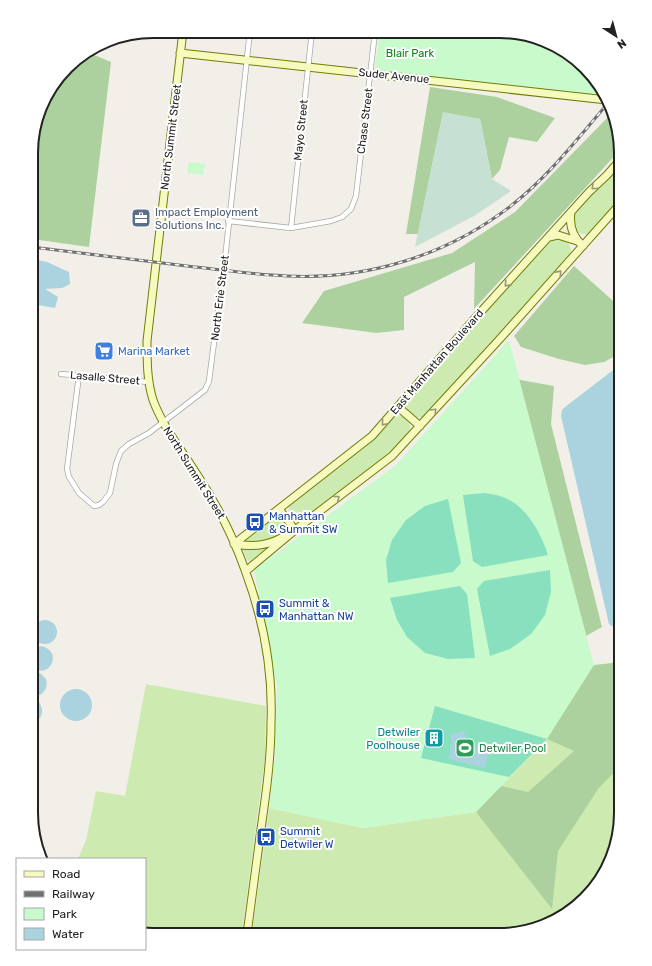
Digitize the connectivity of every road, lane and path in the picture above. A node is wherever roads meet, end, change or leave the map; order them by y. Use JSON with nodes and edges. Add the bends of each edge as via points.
{"nodes":[{"id":1,"x":182,"y":38,"type":"edge"},
{"id":2,"x":249,"y":38,"type":"edge"},
{"id":3,"x":311,"y":38,"type":"edge"},
{"id":4,"x":374,"y":38,"type":"edge"},
{"id":5,"x":180,"y":52,"type":"junction"},
{"id":6,"x":247,"y":60,"type":"junction"},
{"id":7,"x":308,"y":67,"type":"junction"},
{"id":8,"x":371,"y":74,"type":"junction"},
{"id":9,"x":601,"y":99,"type":"edge"},
{"id":10,"x":614,"y":168,"type":"edge"},
{"id":11,"x":614,"y":210,"type":"edge"},
{"id":12,"x":571,"y":212,"type":"junction"},
{"id":13,"x":228,"y":221,"type":"junction"},
{"id":14,"x":291,"y":228,"type":"junction"},
{"id":15,"x":549,"y":237,"type":"junction"},
{"id":16,"x":580,"y":243,"type":"junction"},
{"id":17,"x":61,"y":374,"type":"dead end"},
{"id":18,"x":79,"y":375,"type":"junction"},
{"id":19,"x":149,"y":382,"type":"junction"},
{"id":20,"x":398,"y":407,"type":"junction"},
{"id":21,"x":163,"y":422,"type":"junction"},
{"id":22,"x":420,"y":426,"type":"junction"},
{"id":23,"x":279,"y":509,"type":"junction"},
{"id":24,"x":296,"y":530,"type":"junction"},
{"id":25,"x":234,"y":544,"type":"junction"},
{"id":26,"x":246,"y":571,"type":"junction"},
{"id":27,"x":248,"y":928,"type":"edge"}],
"edges":[{"from":1,"to":5,"type":"street","name":"North Summit Street"},
{"from":2,"to":6,"type":"street","name":"North Erie Street"},
{"from":3,"to":7,"type":"street","name":"Mayo Street"},
{"from":4,"to":8,"type":"street","name":"Chase Street"},
{"from":5,"to":6,"type":"street","name":"Suder Avenue"},
{"from":5,"to":19,"type":"street","name":"North Summit Street","via":[[148,341]]},
{"from":6,"to":7,"type":"street","name":"Suder Avenue"},
{"from":6,"to":13,"type":"street","name":"North Erie Street"},
{"from":7,"to":8,"type":"street","name":"Suder Avenue"},
{"from":7,"to":14,"type":"street","name":"Mayo Street"},
{"from":8,"to":9,"type":"street","name":"Suder Avenue"},
{"from":8,"to":14,"type":"street","name":"Chase Street","via":[[356,196],[351,209],[342,217],[331,221]]},
{"from":10,"to":12,"type":"street","name":"East Manhattan Boulevard","one_way":true},
{"from":11,"to":16,"type":"street"},
{"from":12,"to":15,"type":"street","name":"East Manhattan Boulevard"},
{"from":12,"to":16,"type":"street","via":[[569,221]]},
{"from":13,"to":14,"type":"street"},
{"from":13,"to":21,"type":"street","name":"North Erie Street","via":[[209,381],[205,390]]},
{"from":15,"to":16,"type":"street","via":[[558,235]]},
{"from":15,"to":20,"type":"street","name":"East Manhattan Boulevard","one_way":true},
{"from":22,"to":16,"type":"street","one_way":true,"via":[[497,342]]},
{"from":17,"to":18,"type":"street","name":"Lasalle Street"},
{"from":18,"to":19,"type":"street","name":"Lasalle Street"},
{"from":18,"to":21,"type":"street","name":"North Erie Street","via":[[67,469],[79,493],[90,504],[99,505],[108,498],[121,451]]},
{"from":19,"to":21,"type":"street","name":"North Summit Street","via":[[153,400]]},
{"from":20,"to":22,"type":"street"},
{"from":20,"to":23,"type":"street","name":"East Manhattan Boulevard","one_way":true,"via":[[372,436]]},
{"from":21,"to":25,"type":"street","name":"North Summit Street","via":[[214,503]]},
{"from":24,"to":22,"type":"street","one_way":true,"via":[[392,456]]},
{"from":23,"to":24,"type":"street"},
{"from":23,"to":25,"type":"street","name":"East Manhattan Boulevard"},
{"from":24,"to":25,"type":"street","via":[[274,542],[259,546]]},
{"from":24,"to":26,"type":"street"},
{"from":25,"to":26,"type":"street","name":"North Summit Street"},
{"from":26,"to":27,"type":"street","name":"North Summit Street","via":[[264,642],[272,722],[266,796]]}]}
